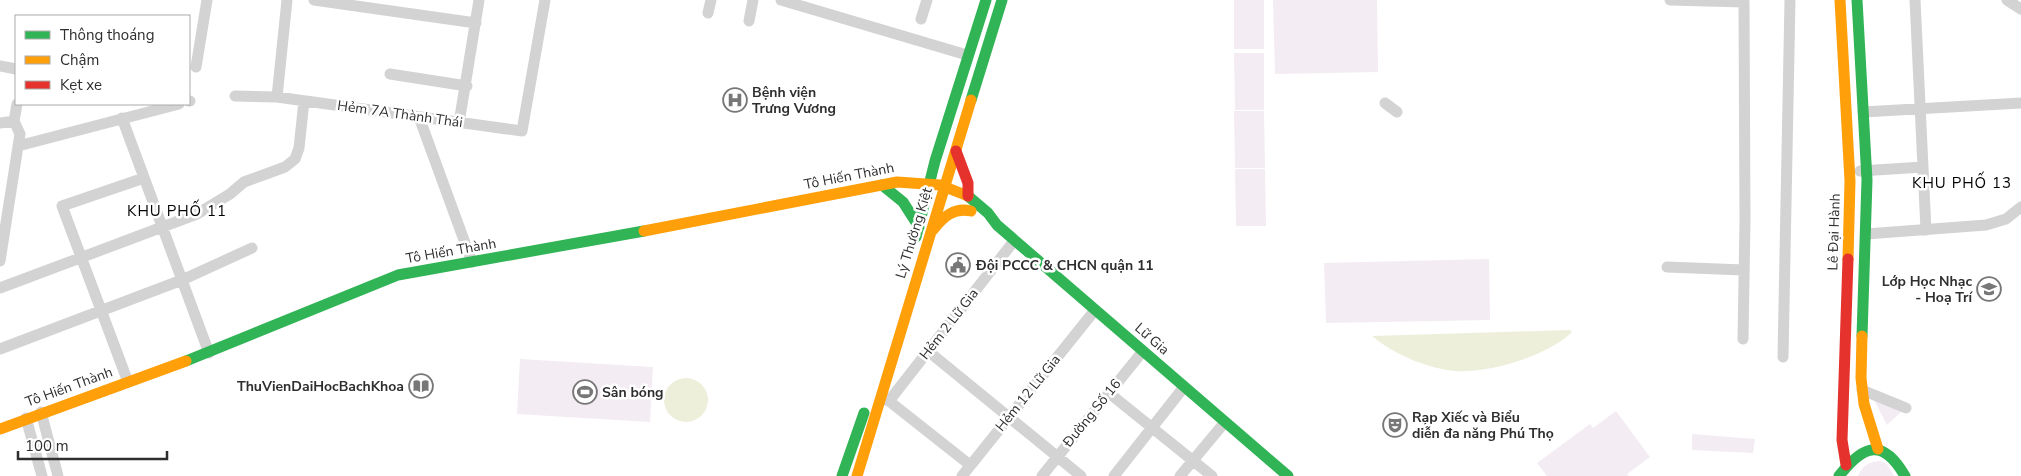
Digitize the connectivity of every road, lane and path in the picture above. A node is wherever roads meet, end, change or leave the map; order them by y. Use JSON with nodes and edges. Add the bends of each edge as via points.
{"nodes":[{"id":1,"x":207,"y":0,"type":"edge"},
{"id":2,"x":288,"y":0,"type":"edge"},
{"id":3,"x":314,"y":0,"type":"edge"},
{"id":4,"x":479,"y":0,"type":"edge"},
{"id":5,"x":545,"y":0,"type":"edge"},
{"id":6,"x":711,"y":0,"type":"edge"},
{"id":7,"x":753,"y":0,"type":"edge"},
{"id":8,"x":781,"y":0,"type":"edge"},
{"id":9,"x":927,"y":0,"type":"edge"},
{"id":10,"x":986,"y":0,"type":"edge"},
{"id":11,"x":1002,"y":0,"type":"edge"},
{"id":12,"x":1670,"y":0,"type":"edge"},
{"id":13,"x":1790,"y":0,"type":"edge"},
{"id":14,"x":1840,"y":0,"type":"edge"},
{"id":15,"x":1857,"y":0,"type":"edge"},
{"id":16,"x":1915,"y":0,"type":"edge"},
{"id":17,"x":2007,"y":0,"type":"edge"},
{"id":18,"x":2021,"y":9,"type":"edge"},
{"id":19,"x":708,"y":13,"type":"dead end"},
{"id":20,"x":921,"y":19,"type":"dead end"},
{"id":21,"x":749,"y":21,"type":"dead end"},
{"id":22,"x":476,"y":23,"type":"junction"},
{"id":23,"x":967,"y":54,"type":"junction"},
{"id":24,"x":0,"y":66,"type":"edge"},
{"id":25,"x":15,"y":68,"type":"edge"},
{"id":26,"x":196,"y":68,"type":"dead end"},
{"id":27,"x":390,"y":74,"type":"dead end"},
{"id":28,"x":467,"y":86,"type":"junction"},
{"id":29,"x":235,"y":96,"type":"dead end"},
{"id":30,"x":277,"y":97,"type":"junction"},
{"id":31,"x":304,"y":101,"type":"junction"},
{"id":32,"x":1385,"y":103,"type":"dead end"},
{"id":33,"x":2021,"y":103,"type":"edge"},
{"id":34,"x":17,"y":105,"type":"edge"},
{"id":35,"x":174,"y":105,"type":"edge"},
{"id":36,"x":1921,"y":108,"type":"junction"},
{"id":37,"x":1397,"y":112,"type":"dead end"},
{"id":38,"x":1863,"y":112,"type":"junction"},
{"id":39,"x":419,"y":117,"type":"junction"},
{"id":40,"x":122,"y":118,"type":"junction"},
{"id":41,"x":14,"y":122,"type":"junction"},
{"id":42,"x":0,"y":123,"type":"edge"},
{"id":43,"x":459,"y":123,"type":"junction"},
{"id":44,"x":18,"y":146,"type":"junction"},
{"id":45,"x":956,"y":150,"type":"junction"},
{"id":46,"x":1923,"y":167,"type":"junction"},
{"id":47,"x":1866,"y":170,"type":"junction"},
{"id":48,"x":1850,"y":171,"type":"junction"},
{"id":49,"x":144,"y":178,"type":"junction"},
{"id":50,"x":930,"y":180,"type":"junction"},
{"id":51,"x":882,"y":184,"type":"junction"},
{"id":52,"x":945,"y":184,"type":"junction"},
{"id":53,"x":5,"y":188,"type":"edge"},
{"id":54,"x":956,"y":191,"type":"junction"},
{"id":55,"x":968,"y":196,"type":"junction"},
{"id":56,"x":2021,"y":207,"type":"edge"},
{"id":57,"x":971,"y":211,"type":"junction"},
{"id":58,"x":996,"y":226,"type":"junction"},
{"id":59,"x":163,"y":227,"type":"junction"},
{"id":60,"x":919,"y":227,"type":"junction"},
{"id":61,"x":1926,"y":230,"type":"junction"},
{"id":62,"x":1866,"y":234,"type":"junction"},
{"id":63,"x":926,"y":241,"type":"junction"},
{"id":64,"x":1014,"y":241,"type":"junction"},
{"id":65,"x":914,"y":246,"type":"dead end"},
{"id":66,"x":252,"y":248,"type":"dead end"},
{"id":67,"x":82,"y":258,"type":"junction"},
{"id":68,"x":0,"y":261,"type":"edge"},
{"id":69,"x":472,"y":262,"type":"junction"},
{"id":70,"x":1666,"y":267,"type":"dead end"},
{"id":71,"x":1744,"y":270,"type":"junction"},
{"id":72,"x":182,"y":280,"type":"junction"},
{"id":73,"x":0,"y":288,"type":"edge"},
{"id":74,"x":1095,"y":310,"type":"junction"},
{"id":75,"x":102,"y":311,"type":"junction"},
{"id":76,"x":888,"y":332,"type":"dead end"},
{"id":77,"x":1743,"y":339,"type":"dead end"},
{"id":78,"x":0,"y":349,"type":"edge"},
{"id":79,"x":928,"y":350,"type":"junction"},
{"id":80,"x":1142,"y":351,"type":"junction"},
{"id":81,"x":209,"y":353,"type":"junction"},
{"id":82,"x":1783,"y":357,"type":"dead end"},
{"id":83,"x":128,"y":382,"type":"junction"},
{"id":84,"x":1184,"y":387,"type":"junction"},
{"id":85,"x":1862,"y":390,"type":"junction"},
{"id":86,"x":1109,"y":393,"type":"junction"},
{"id":87,"x":885,"y":399,"type":"junction"},
{"id":88,"x":1906,"y":408,"type":"dead end"},
{"id":89,"x":41,"y":412,"type":"junction"},
{"id":90,"x":1009,"y":416,"type":"junction"},
{"id":91,"x":26,"y":418,"type":"junction"},
{"id":92,"x":1225,"y":422,"type":"junction"},
{"id":93,"x":1151,"y":428,"type":"junction"},
{"id":94,"x":0,"y":429,"type":"edge"},
{"id":95,"x":1878,"y":449,"type":"junction"},
{"id":96,"x":1057,"y":457,"type":"junction"},
{"id":97,"x":847,"y":460,"type":"junction"},
{"id":98,"x":1193,"y":460,"type":"junction"},
{"id":99,"x":970,"y":465,"type":"junction"},
{"id":100,"x":1277,"y":466,"type":"junction"},
{"id":101,"x":1842,"y":472,"type":"edge"},
{"id":102,"x":861,"y":474,"type":"edge"},
{"id":103,"x":42,"y":476,"type":"edge"},
{"id":104,"x":58,"y":476,"type":"edge"},
{"id":105,"x":842,"y":476,"type":"edge"},
{"id":106,"x":962,"y":476,"type":"edge"},
{"id":107,"x":1042,"y":476,"type":"edge"},
{"id":108,"x":1081,"y":476,"type":"edge"},
{"id":109,"x":1114,"y":476,"type":"edge"},
{"id":110,"x":1180,"y":476,"type":"edge"},
{"id":111,"x":1212,"y":476,"type":"edge"},
{"id":112,"x":1269,"y":476,"type":"edge"},
{"id":113,"x":1288,"y":476,"type":"edge"},
{"id":114,"x":1905,"y":476,"type":"edge"}],
"edges":[{"from":1,"to":26,"type":"street"},
{"from":2,"to":30,"type":"street"},
{"from":3,"to":22,"type":"street"},
{"from":4,"to":22,"type":"street"},
{"from":5,"to":43,"type":"street","name":"Hẻm 7A Thành Thái","via":[[522,131]]},
{"from":6,"to":19,"type":"street"},
{"from":7,"to":21,"type":"street"},
{"from":8,"to":23,"type":"street"},
{"from":9,"to":20,"type":"street"},
{"from":10,"to":23,"type":"main road","name":"Lý Thường Kiệt"},
{"from":11,"to":45,"type":"main road","name":"Lý Thường Kiệt"},
{"from":12,"to":71,"type":"street","via":[[1744,2]]},
{"from":13,"to":82,"type":"street"},
{"from":14,"to":48,"type":"main road","name":"Lê Đại Hành"},
{"from":15,"to":38,"type":"main road"},
{"from":16,"to":36,"type":"street"},
{"from":17,"to":18,"type":"street"},
{"from":22,"to":28,"type":"street"},
{"from":23,"to":50,"type":"main road","name":"Lý Thường Kiệt"},
{"from":24,"to":25,"type":"street"},
{"from":27,"to":28,"type":"street"},
{"from":28,"to":43,"type":"street"},
{"from":29,"to":30,"type":"street","name":"Hẻm 7A Thành Thái"},
{"from":30,"to":31,"type":"street","name":"Hẻm 7A Thành Thái"},
{"from":31,"to":39,"type":"street","name":"Hẻm 7A Thành Thái"},
{"from":31,"to":59,"type":"street","via":[[299,148],[290,163],[252,178],[197,214]]},
{"from":32,"to":37,"type":"street"},
{"from":33,"to":36,"type":"street"},
{"from":34,"to":41,"type":"street"},
{"from":35,"to":40,"type":"street"},
{"from":36,"to":38,"type":"street"},
{"from":36,"to":46,"type":"street"},
{"from":38,"to":47,"type":"main road"},
{"from":39,"to":43,"type":"street","name":"Hẻm 7A Thành Thái"},
{"from":39,"to":69,"type":"street"},
{"from":40,"to":44,"type":"street"},
{"from":40,"to":49,"type":"street"},
{"from":41,"to":42,"type":"street"},
{"from":41,"to":44,"type":"street","via":[[20,134]]},
{"from":44,"to":53,"type":"street"},
{"from":45,"to":52,"type":"main road","name":"Lý Thường Kiệt"},
{"from":45,"to":55,"type":"main road","via":[[968,182]]},
{"from":46,"to":47,"type":"street"},
{"from":46,"to":61,"type":"street"},
{"from":47,"to":48,"type":"street"},
{"from":47,"to":62,"type":"main road"},
{"from":48,"to":101,"type":"main road","name":"Lê Đại Hành"},
{"from":49,"to":59,"type":"street"},
{"from":49,"to":67,"type":"street","via":[[62,206]]},
{"from":50,"to":51,"type":"main road","name":"Tô Hiến Thành"},
{"from":50,"to":52,"type":"main road","name":"Tô Hiến Thành"},
{"from":50,"to":60,"type":"main road","name":"Lý Thường Kiệt"},
{"from":51,"to":60,"type":"main road","via":[[903,202]]},
{"from":51,"to":69,"type":"main road","name":"Tô Hiến Thành"},
{"from":52,"to":54,"type":"main road","name":"Lữ Gia"},
{"from":52,"to":63,"type":"main road","name":"Lý Thường Kiệt"},
{"from":53,"to":68,"type":"street"},
{"from":54,"to":55,"type":"main road","name":"Lữ Gia"},
{"from":54,"to":57,"type":"main road","name":"Lữ Gia","via":[[957,200]]},
{"from":55,"to":58,"type":"main road","name":"Lữ Gia","via":[[989,212]]},
{"from":56,"to":61,"type":"street","via":[[1996,223]]},
{"from":57,"to":58,"type":"main road","name":"Lữ Gia"},
{"from":57,"to":63,"type":"main road","via":[[956,210],[947,214]]},
{"from":58,"to":64,"type":"main road","name":"Lữ Gia"},
{"from":59,"to":67,"type":"street"},
{"from":59,"to":72,"type":"street"},
{"from":60,"to":65,"type":"main road","name":"Lý Thường Kiệt"},
{"from":61,"to":62,"type":"street"},
{"from":62,"to":85,"type":"main road"},
{"from":63,"to":87,"type":"main road","name":"Lý Thường Kiệt"},
{"from":64,"to":74,"type":"main road","name":"Lữ Gia"},
{"from":64,"to":79,"type":"street","name":"Hẻm 2 Lữ Gia"},
{"from":66,"to":72,"type":"street"},
{"from":67,"to":73,"type":"street"},
{"from":67,"to":75,"type":"street"},
{"from":69,"to":81,"type":"main road","name":"Tô Hiến Thành","via":[[398,275]]},
{"from":70,"to":71,"type":"street"},
{"from":71,"to":77,"type":"street"},
{"from":72,"to":75,"type":"street"},
{"from":72,"to":81,"type":"street"},
{"from":74,"to":80,"type":"main road","name":"Lữ Gia"},
{"from":74,"to":90,"type":"street","name":"Hẻm 12 Lữ Gia"},
{"from":75,"to":78,"type":"street"},
{"from":75,"to":83,"type":"street"},
{"from":76,"to":97,"type":"main road"},
{"from":79,"to":87,"type":"street","name":"Hẻm 2 Lữ Gia"},
{"from":79,"to":90,"type":"street"},
{"from":80,"to":84,"type":"main road","name":"Lữ Gia"},
{"from":80,"to":86,"type":"street","name":"Đường Số 16"},
{"from":81,"to":83,"type":"main road","name":"Tô Hiến Thành"},
{"from":83,"to":89,"type":"main road","name":"Tô Hiến Thành"},
{"from":84,"to":92,"type":"main road","name":"Lữ Gia"},
{"from":84,"to":93,"type":"street"},
{"from":85,"to":88,"type":"street"},
{"from":85,"to":95,"type":"main road"},
{"from":86,"to":93,"type":"street"},
{"from":86,"to":96,"type":"street","name":"Đường Số 16"},
{"from":87,"to":99,"type":"street"},
{"from":87,"to":102,"type":"main road","name":"Lý Thường Kiệt"},
{"from":89,"to":91,"type":"main road","name":"Tô Hiến Thành"},
{"from":89,"to":104,"type":"street"},
{"from":90,"to":96,"type":"street"},
{"from":90,"to":99,"type":"street","name":"Hẻm 12 Lữ Gia"},
{"from":91,"to":94,"type":"main road","name":"Tô Hiến Thành"},
{"from":91,"to":103,"type":"street"},
{"from":92,"to":98,"type":"street"},
{"from":92,"to":100,"type":"main road","name":"Lữ Gia"},
{"from":93,"to":98,"type":"street"},
{"from":93,"to":109,"type":"street"},
{"from":95,"to":101,"type":"main road","via":[[1859,452]]},
{"from":95,"to":114,"type":"main road","via":[[1896,459]]},
{"from":96,"to":107,"type":"street","name":"Đường Số 16"},
{"from":96,"to":108,"type":"street"},
{"from":97,"to":102,"type":"street"},
{"from":97,"to":105,"type":"main road"},
{"from":98,"to":110,"type":"street"},
{"from":98,"to":111,"type":"street"},
{"from":99,"to":106,"type":"street","name":"Hẻm 12 Lữ Gia"},
{"from":100,"to":112,"type":"street"},
{"from":100,"to":113,"type":"main road","name":"Lữ Gia"}]}
